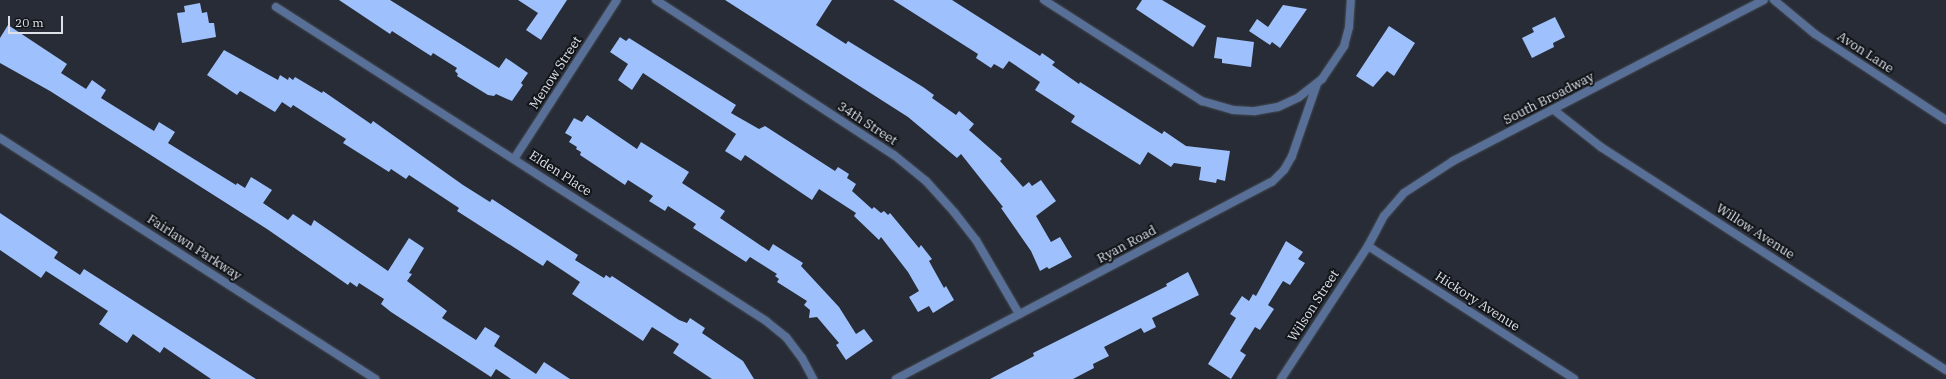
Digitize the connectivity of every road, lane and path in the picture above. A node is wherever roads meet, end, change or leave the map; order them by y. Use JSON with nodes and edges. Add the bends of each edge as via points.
{"nodes":[{"id":1,"x":617,"y":0,"type":"edge"},
{"id":2,"x":656,"y":0,"type":"edge"},
{"id":3,"x":1044,"y":0,"type":"edge"},
{"id":4,"x":1351,"y":0,"type":"edge"},
{"id":5,"x":1764,"y":0,"type":"edge"},
{"id":6,"x":1774,"y":0,"type":"edge"},
{"id":7,"x":276,"y":7,"type":"dead end"},
{"id":8,"x":1317,"y":84,"type":"junction"},
{"id":9,"x":1554,"y":110,"type":"junction"},
{"id":10,"x":1946,"y":120,"type":"edge"},
{"id":11,"x":0,"y":138,"type":"edge"},
{"id":12,"x":514,"y":159,"type":"junction"},
{"id":13,"x":1368,"y":246,"type":"junction"},
{"id":14,"x":1019,"y":314,"type":"junction"},
{"id":15,"x":1946,"y":370,"type":"edge"},
{"id":16,"x":375,"y":379,"type":"edge"},
{"id":17,"x":813,"y":379,"type":"edge"},
{"id":18,"x":896,"y":379,"type":"edge"},
{"id":19,"x":1281,"y":379,"type":"edge"},
{"id":20,"x":1574,"y":379,"type":"edge"}],
"edges":[{"from":1,"to":12,"type":"street","name":"Menow Street"},
{"from":2,"to":14,"type":"street","name":"34th Street","via":[[894,155],[926,182],[976,240]]},
{"from":3,"to":8,"type":"street","via":[[1210,104],[1233,110],[1255,111],[1278,107],[1299,97]]},
{"from":4,"to":8,"type":"street","via":[[1349,27],[1344,46],[1334,64]]},
{"from":5,"to":9,"type":"street","name":"South Broadway"},
{"from":6,"to":10,"type":"street","name":"Avon Lane","via":[[1815,34]]},
{"from":7,"to":12,"type":"street","name":"Elden Place"},
{"from":8,"to":14,"type":"street","name":"Ryan Road","via":[[1292,156],[1284,170],[1272,182]]},
{"from":9,"to":13,"type":"street","name":"South Broadway","via":[[1426,177],[1404,193],[1384,216]]},
{"from":9,"to":15,"type":"street","name":"Willow Avenue","via":[[1601,147]]},
{"from":11,"to":16,"type":"street","name":"Fairlawn Parkway"},
{"from":12,"to":17,"type":"street","name":"Elden Place","via":[[766,321],[786,337],[802,358]]},
{"from":13,"to":19,"type":"street","name":"Wilson Street"},
{"from":13,"to":20,"type":"street","name":"Hickory Avenue"},
{"from":14,"to":18,"type":"street","name":"Ryan Road"}]}
